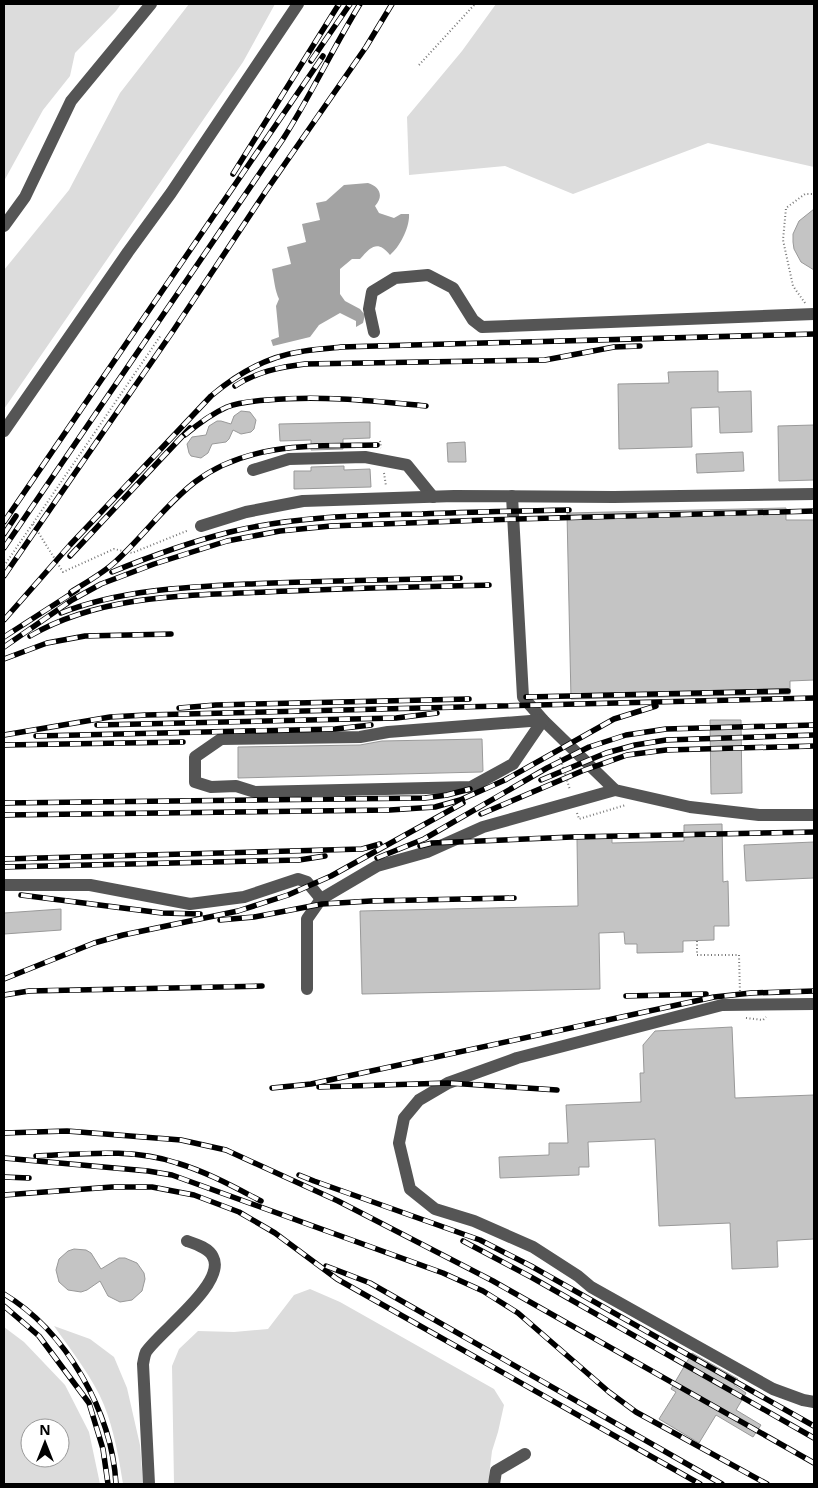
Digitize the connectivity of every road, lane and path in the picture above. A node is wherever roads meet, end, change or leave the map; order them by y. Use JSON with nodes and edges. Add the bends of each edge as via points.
{"nodes":[{"id":1,"x":151,"y":4,"type":"edge"},
{"id":2,"x":298,"y":4,"type":"edge"},
{"id":3,"x":475,"y":4,"type":"edge"},
{"id":4,"x":419,"y":66,"type":"dead end"},
{"id":5,"x":814,"y":194,"type":"edge"},
{"id":6,"x":4,"y":226,"type":"edge"},
{"id":7,"x":814,"y":314,"type":"edge"},
{"id":8,"x":374,"y":332,"type":"dead end"},
{"id":9,"x":161,"y":335,"type":"dead end"},
{"id":10,"x":4,"y":431,"type":"edge"},
{"id":11,"x":252,"y":470,"type":"dead end"},
{"id":12,"x":814,"y":494,"type":"edge"},
{"id":13,"x":433,"y":496,"type":"junction"},
{"id":14,"x":512,"y":496,"type":"junction"},
{"id":15,"x":33,"y":524,"type":"junction"},
{"id":16,"x":201,"y":526,"type":"joint"},
{"id":17,"x":4,"y":566,"type":"edge"},
{"id":18,"x":543,"y":720,"type":"junction"},
{"id":19,"x":614,"y":790,"type":"junction"},
{"id":20,"x":814,"y":815,"type":"edge"},
{"id":21,"x":4,"y":886,"type":"edge"},
{"id":22,"x":321,"y":899,"type":"junction"},
{"id":23,"x":697,"y":940,"type":"dead end"},
{"id":24,"x":307,"y":989,"type":"dead end"},
{"id":25,"x":814,"y":1004,"type":"edge"},
{"id":26,"x":741,"y":1005,"type":"junction"},
{"id":27,"x":769,"y":1015,"type":"dead end"},
{"id":28,"x":187,"y":1241,"type":"dead end"},
{"id":29,"x":814,"y":1402,"type":"edge"},
{"id":30,"x":524,"y":1454,"type":"dead end"},
{"id":31,"x":149,"y":1484,"type":"edge"},
{"id":32,"x":494,"y":1484,"type":"edge"}],
"edges":[{"from":1,"to":6,"type":"lane","via":[[71,101],[25,198]]},
{"from":2,"to":10,"type":"lane","via":[[171,193]]},
{"from":3,"to":4,"type":"path"},
{"from":5,"to":7,"type":"path","via":[[805,194],[786,208],[783,240],[793,286]]},
{"from":7,"to":8,"type":"lane","via":[[482,327],[473,320],[453,288],[428,275],[395,278],[372,292],[369,309]]},
{"from":9,"to":15,"type":"path"},
{"from":11,"to":13,"type":"lane","via":[[289,459],[365,456],[407,465]]},
{"from":12,"to":14,"type":"lane"},
{"from":13,"to":14,"type":"lane"},
{"from":13,"to":16,"type":"lane","via":[[303,501],[246,512]]},
{"from":14,"to":18,"type":"lane","via":[[523,697]]},
{"from":15,"to":16,"type":"path","via":[[63,572],[114,549],[132,553]]},
{"from":15,"to":17,"type":"path"},
{"from":18,"to":18,"type":"lane","via":[[360,736],[221,739],[195,756],[195,782],[211,787],[236,786],[255,792],[472,787],[513,764]]},
{"from":18,"to":19,"type":"lane"},
{"from":19,"to":20,"type":"lane","via":[[690,807],[760,815]]},
{"from":19,"to":22,"type":"lane","via":[[483,827],[427,852],[377,866]]},
{"from":21,"to":22,"type":"lane","via":[[90,885],[190,904],[244,897],[298,879],[306,882]]},
{"from":22,"to":24,"type":"lane","via":[[306,919]]},
{"from":23,"to":26,"type":"path","via":[[697,955],[739,955]]},
{"from":25,"to":26,"type":"lane"},
{"from":26,"to":27,"type":"path","via":[[746,1019],[763,1020]]},
{"from":26,"to":29,"type":"lane","via":[[722,1005],[517,1058],[448,1083],[419,1100],[404,1118],[399,1143],[410,1189],[435,1209],[474,1221],[533,1247],[591,1287],[764,1384]]},
{"from":28,"to":31,"type":"lane","via":[[210,1253],[215,1259],[215,1269],[205,1291],[145,1354]]},
{"from":30,"to":32,"type":"lane","via":[[496,1470]]}]}
